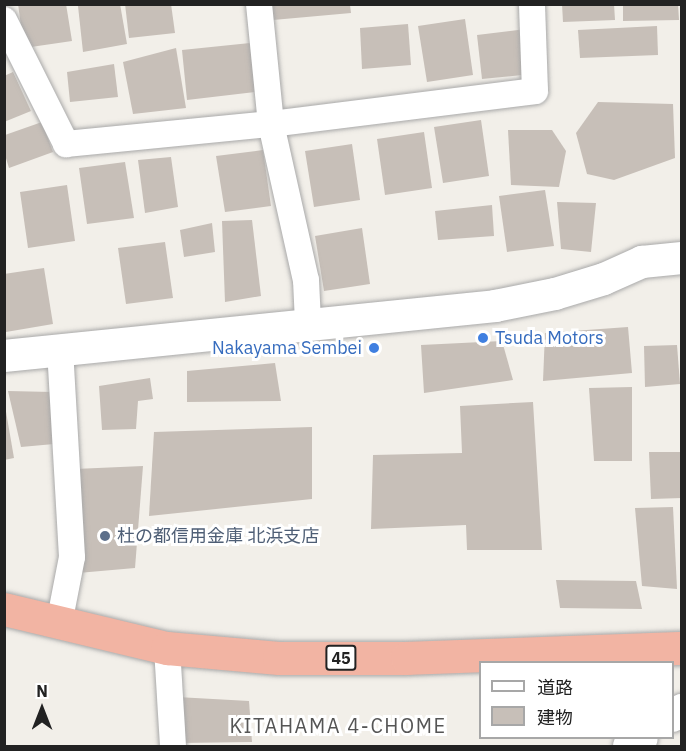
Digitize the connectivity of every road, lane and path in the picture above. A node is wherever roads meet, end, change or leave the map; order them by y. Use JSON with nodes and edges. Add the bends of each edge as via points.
{"nodes":[{"id":1,"x":259,"y":4,"type":"edge"},
{"id":2,"x":532,"y":4,"type":"edge"},
{"id":3,"x":4,"y":20,"type":"edge"},
{"id":4,"x":271,"y":124,"type":"junction"},
{"id":5,"x":681,"y":258,"type":"edge"},
{"id":6,"x":308,"y":323,"type":"junction"},
{"id":7,"x":60,"y":350,"type":"junction"},
{"id":8,"x":4,"y":356,"type":"edge"},
{"id":9,"x":4,"y":609,"type":"edge"},
{"id":10,"x":59,"y":624,"type":"junction"},
{"id":11,"x":167,"y":648,"type":"junction"},
{"id":12,"x":681,"y":648,"type":"edge"},
{"id":13,"x":173,"y":747,"type":"edge"}],
"edges":[{"from":1,"to":4,"type":"street"},
{"from":2,"to":4,"type":"street","via":[[535,91]]},
{"from":3,"to":4,"type":"street","via":[[66,144]]},
{"from":4,"to":6,"type":"street","via":[[306,280]]},
{"from":5,"to":6,"type":"street","via":[[642,262],[555,294],[495,306]]},
{"from":6,"to":7,"type":"street"},
{"from":7,"to":8,"type":"street"},
{"from":7,"to":10,"type":"street","via":[[72,556]]},
{"from":9,"to":10,"type":"highway","number":"45"},
{"from":10,"to":11,"type":"highway","number":"45"},
{"from":11,"to":12,"type":"highway","number":"45","via":[[279,658],[406,658]]},
{"from":11,"to":13,"type":"street"}]}
